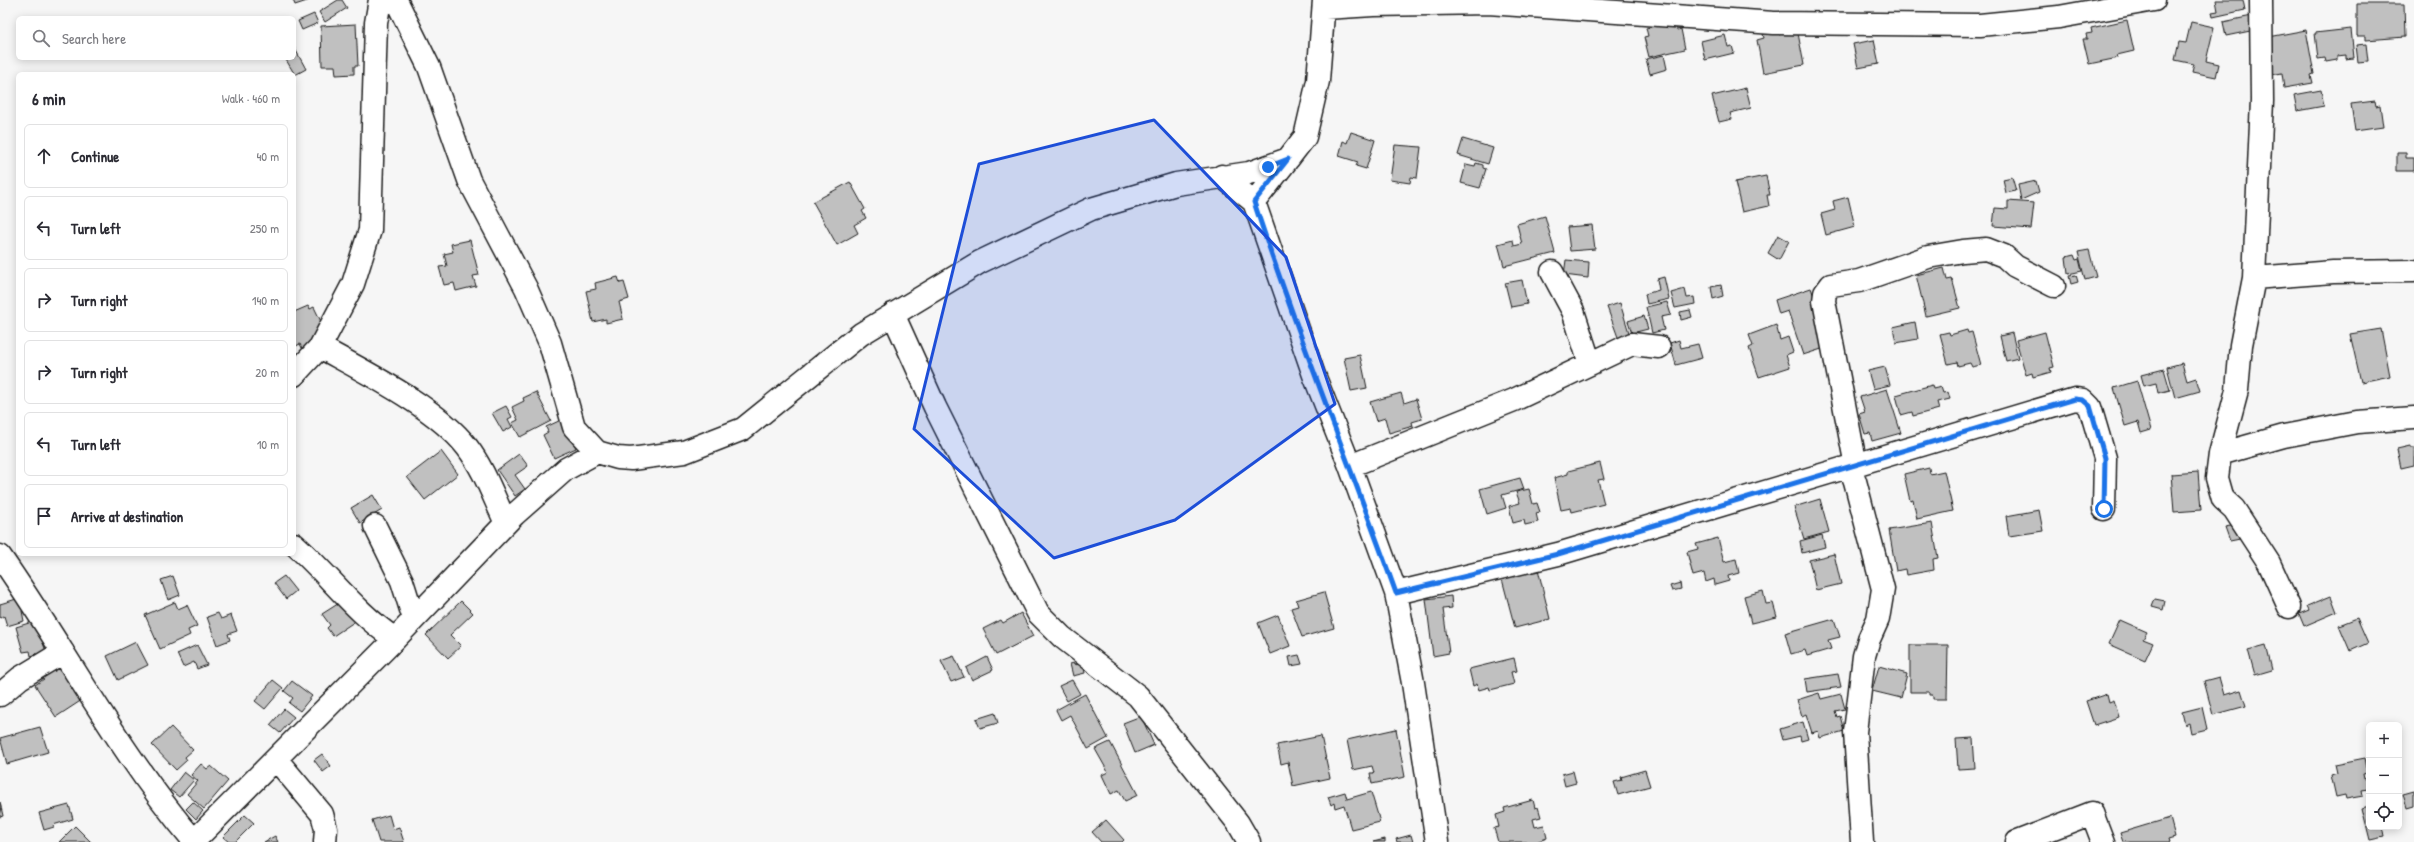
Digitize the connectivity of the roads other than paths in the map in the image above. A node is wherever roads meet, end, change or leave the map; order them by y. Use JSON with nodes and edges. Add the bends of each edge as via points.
{"nodes":[{"id":1,"x":380,"y":0,"type":"edge"},
{"id":2,"x":396,"y":0,"type":"edge"},
{"id":3,"x":2154,"y":0,"type":"edge"},
{"id":4,"x":2261,"y":0,"type":"edge"},
{"id":5,"x":1324,"y":4,"type":"edge"},
{"id":6,"x":1288,"y":159,"type":"junction"},
{"id":7,"x":1222,"y":176,"type":"junction"},
{"id":8,"x":1254,"y":202,"type":"junction"},
{"id":9,"x":2414,"y":271,"type":"edge"},
{"id":10,"x":1552,"y":272,"type":"dead end"},
{"id":11,"x":2254,"y":278,"type":"junction"},
{"id":12,"x":2054,"y":286,"type":"dead end"},
{"id":13,"x":893,"y":314,"type":"junction"},
{"id":14,"x":320,"y":347,"type":"junction"},
{"id":15,"x":1659,"y":347,"type":"dead end"},
{"id":16,"x":1590,"y":364,"type":"junction"},
{"id":17,"x":296,"y":373,"type":"edge"},
{"id":18,"x":2414,"y":418,"type":"edge"},
{"id":19,"x":597,"y":452,"type":"junction"},
{"id":20,"x":2220,"y":454,"type":"junction"},
{"id":21,"x":1350,"y":466,"type":"junction"},
{"id":22,"x":1853,"y":467,"type":"junction"},
{"id":23,"x":2104,"y":509,"type":"dead end"},
{"id":24,"x":506,"y":523,"type":"junction"},
{"id":25,"x":375,"y":526,"type":"dead end"},
{"id":26,"x":296,"y":546,"type":"edge"},
{"id":27,"x":0,"y":556,"type":"edge"},
{"id":28,"x":1396,"y":593,"type":"junction"},
{"id":29,"x":2289,"y":607,"type":"dead end"},
{"id":30,"x":414,"y":620,"type":"junction"},
{"id":31,"x":395,"y":639,"type":"junction"},
{"id":32,"x":63,"y":652,"type":"junction"},
{"id":33,"x":0,"y":695,"type":"edge"},
{"id":34,"x":276,"y":759,"type":"junction"},
{"id":35,"x":194,"y":841,"type":"edge"},
{"id":36,"x":325,"y":842,"type":"edge"},
{"id":37,"x":1249,"y":842,"type":"edge"},
{"id":38,"x":1437,"y":842,"type":"edge"},
{"id":39,"x":1862,"y":842,"type":"edge"},
{"id":40,"x":2017,"y":842,"type":"edge"},
{"id":41,"x":2103,"y":842,"type":"edge"}],
"edges":[{"from":1,"to":14,"type":"street","via":[[376,23],[370,230],[353,284]]},
{"from":2,"to":19,"type":"street","via":[[429,67],[469,180],[526,288],[550,343],[574,427]]},
{"from":3,"to":5,"type":"street","via":[[2058,17],[1980,26],[1774,23],[1488,3]]},
{"from":4,"to":11,"type":"street","via":[[2262,101]]},
{"from":5,"to":6,"type":"street","via":[[1318,82],[1306,137]]},
{"from":6,"to":7,"type":"street","via":[[1250,173]]},
{"from":6,"to":8,"type":"street"},
{"from":7,"to":8,"type":"street"},
{"from":7,"to":13,"type":"street","via":[[1176,184],[1090,209],[980,262]]},
{"from":8,"to":21,"type":"street","via":[[1314,375]]},
{"from":9,"to":11,"type":"street","via":[[2333,272]]},
{"from":10,"to":16,"type":"street","via":[[1573,311]]},
{"from":11,"to":20,"type":"street","via":[[2241,345],[2237,390]]},
{"from":12,"to":22,"type":"street","via":[[2015,266],[2004,256],[1986,249],[1963,250],[1928,257],[1858,281],[1831,285],[1825,293],[1824,302]]},
{"from":13,"to":19,"type":"street","via":[[861,334],[744,430],[684,452],[631,459]]},
{"from":13,"to":37,"type":"street","via":[[938,414],[1038,613],[1062,637],[1138,696],[1238,823]]},
{"from":14,"to":17,"type":"street"},
{"from":14,"to":24,"type":"street","via":[[366,373],[450,428],[468,448]]},
{"from":15,"to":16,"type":"street","via":[[1632,344]]},
{"from":16,"to":21,"type":"street","via":[[1514,400]]},
{"from":18,"to":20,"type":"street","via":[[2357,422],[2284,436]]},
{"from":19,"to":24,"type":"street","via":[[566,469]]},
{"from":20,"to":29,"type":"street","via":[[2217,478],[2223,499],[2234,509],[2269,563]]},
{"from":21,"to":28,"type":"street"},
{"from":22,"to":23,"type":"street","via":[[2008,418],[2075,399],[2083,400],[2090,406],[2105,458]]},
{"from":22,"to":28,"type":"street","via":[[1558,554]]},
{"from":22,"to":39,"type":"street","via":[[1882,589],[1878,619],[1864,656],[1855,732]]},
{"from":24,"to":30,"type":"street"},
{"from":25,"to":30,"type":"street","via":[[402,581]]},
{"from":26,"to":31,"type":"street","via":[[357,609]]},
{"from":27,"to":32,"type":"street","via":[[40,613]]},
{"from":28,"to":38,"type":"street","via":[[1413,683]]},
{"from":30,"to":31,"type":"street"},
{"from":31,"to":34,"type":"street"},
{"from":32,"to":33,"type":"street","via":[[20,678]]},
{"from":32,"to":35,"type":"street","via":[[128,755]]},
{"from":34,"to":35,"type":"street"},
{"from":34,"to":36,"type":"street","via":[[322,814],[326,829]]},
{"from":40,"to":41,"type":"street","via":[[2092,814]]}]}
